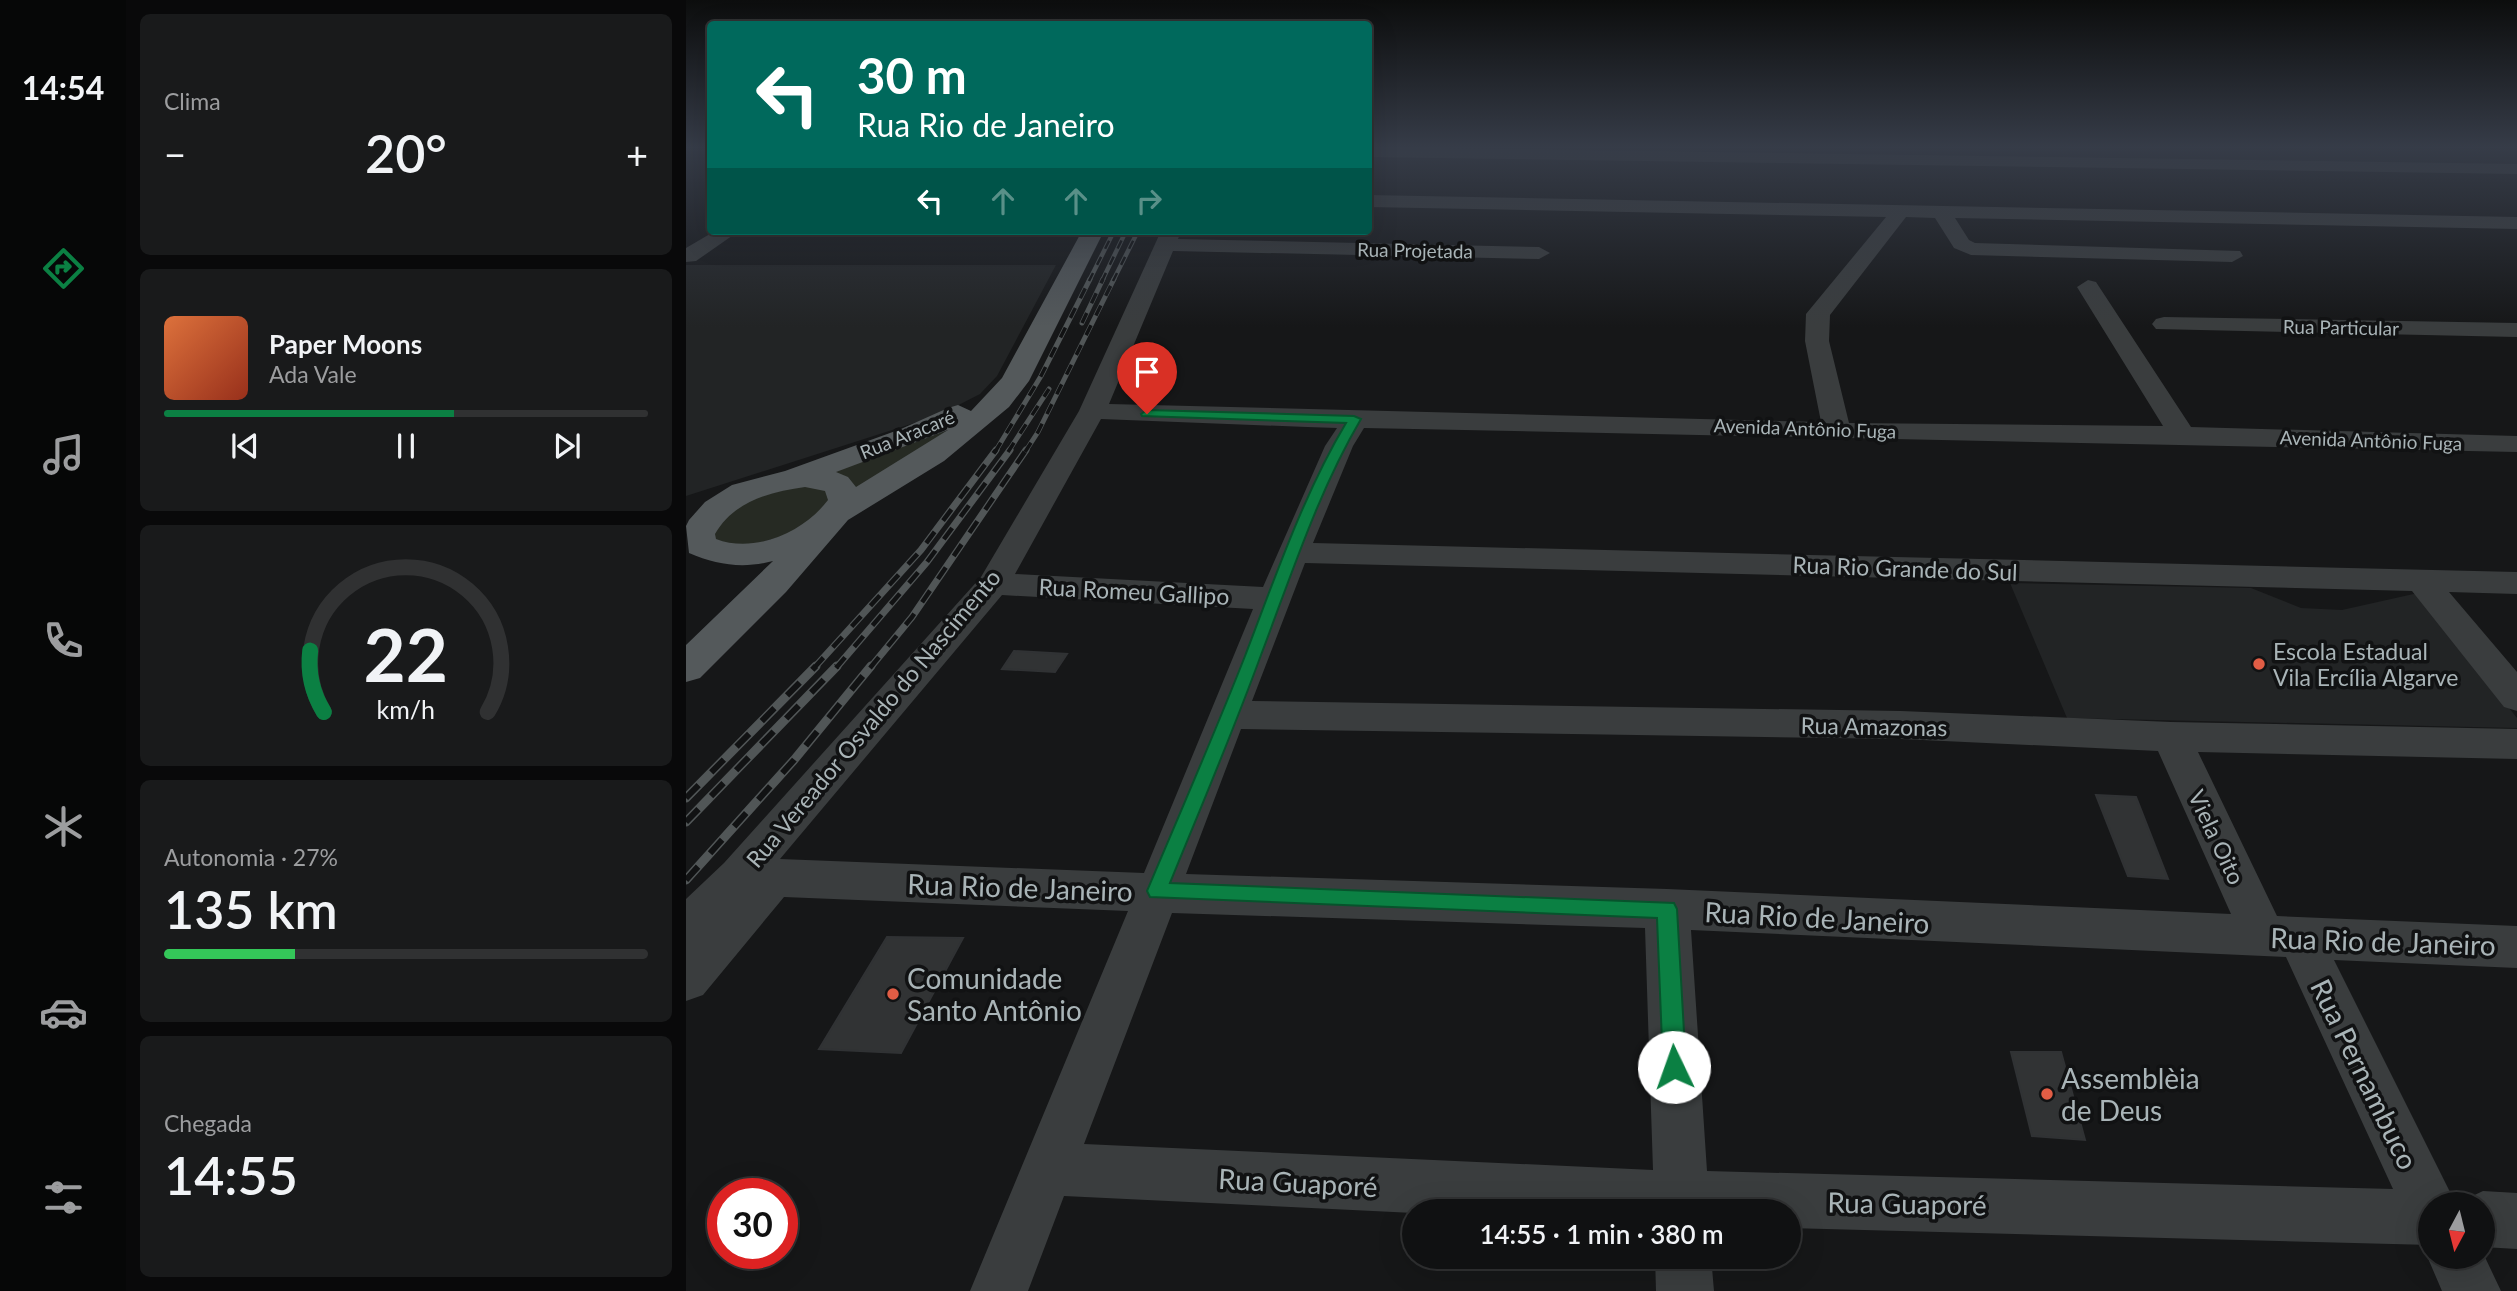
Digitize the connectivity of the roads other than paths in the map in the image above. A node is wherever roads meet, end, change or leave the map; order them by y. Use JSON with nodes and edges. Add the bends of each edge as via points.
{"nodes":[{"id":1,"x":1600,"y":206,"type":"edge"},
{"id":2,"x":1942,"y":212,"type":"junction"},
{"id":3,"x":1899,"y":213,"type":"junction"},
{"id":4,"x":2517,"y":223,"type":"edge"},
{"id":5,"x":722,"y":235,"type":"edge"},
{"id":6,"x":1091,"y":235,"type":"edge"},
{"id":7,"x":1168,"y":238,"type":"edge"},
{"id":8,"x":1539,"y":253,"type":"dead end"},
{"id":9,"x":688,"y":256,"type":"dead end"},
{"id":10,"x":2232,"y":256,"type":"dead end"},
{"id":11,"x":2088,"y":287,"type":"dead end"},
{"id":12,"x":2164,"y":324,"type":"dead end"},
{"id":13,"x":2517,"y":330,"type":"edge"},
{"id":14,"x":1019,"y":370,"type":"junction"},
{"id":15,"x":1092,"y":411,"type":"junction"},
{"id":16,"x":1354,"y":419,"type":"junction"},
{"id":17,"x":1837,"y":431,"type":"junction"},
{"id":18,"x":2182,"y":435,"type":"junction"},
{"id":19,"x":2517,"y":444,"type":"edge"},
{"id":20,"x":774,"y":482,"type":"junction"},
{"id":21,"x":686,"y":501,"type":"edge"},
{"id":22,"x":832,"y":519,"type":"junction"},
{"id":23,"x":699,"y":539,"type":"edge"},
{"id":24,"x":1293,"y":553,"type":"junction"},
{"id":25,"x":2421,"y":580,"type":"junction"},
{"id":26,"x":2517,"y":583,"type":"edge"},
{"id":27,"x":993,"y":584,"type":"junction"},
{"id":28,"x":1274,"y":599,"type":"junction"},
{"id":29,"x":741,"y":614,"type":"junction"},
{"id":30,"x":686,"y":668,"type":"edge"},
{"id":31,"x":2517,"y":697,"type":"edge"},
{"id":32,"x":1231,"y":715,"type":"junction"},
{"id":33,"x":2171,"y":737,"type":"junction"},
{"id":34,"x":2517,"y":744,"type":"edge"},
{"id":35,"x":756,"y":876,"type":"junction"},
{"id":36,"x":1157,"y":891,"type":"junction"},
{"id":37,"x":1667,"y":909,"type":"junction"},
{"id":38,"x":686,"y":929,"type":"edge"},
{"id":39,"x":2282,"y":938,"type":"junction"},
{"id":40,"x":2517,"y":947,"type":"edge"},
{"id":41,"x":686,"y":979,"type":"edge"},
{"id":42,"x":1047,"y":1169,"type":"junction"},
{"id":43,"x":2422,"y":1192,"type":"edge"},
{"id":44,"x":1590,"y":1199,"type":"edge"},
{"id":45,"x":1681,"y":1199,"type":"edge"},
{"id":46,"x":1801,"y":1206,"type":"edge"},
{"id":47,"x":2418,"y":1217,"type":"edge"},
{"id":48,"x":2496,"y":1220,"type":"edge"},
{"id":49,"x":2517,"y":1221,"type":"edge"},
{"id":50,"x":1684,"y":1269,"type":"edge"},
{"id":51,"x":2461,"y":1269,"type":"edge"},
{"id":52,"x":999,"y":1291,"type":"edge"},
{"id":53,"x":1685,"y":1291,"type":"edge"},
{"id":54,"x":2472,"y":1291,"type":"edge"}],
"edges":[{"from":1,"to":3,"type":"street"},
{"from":2,"to":3,"type":"street"},
{"from":2,"to":4,"type":"street"},
{"from":2,"to":10,"type":"street","via":[[1961,244],[1971,249]]},
{"from":3,"to":17,"type":"street","via":[[1818,314],[1817,341]]},
{"from":5,"to":9,"type":"street"},
{"from":6,"to":14,"type":"main road","name":"Rua Aracaré"},
{"from":7,"to":8,"type":"street","name":"Rua Projetada"},
{"from":7,"to":15,"type":"street","name":"Rua Vereador Osvaldo do Nascimento"},
{"from":11,"to":18,"type":"street"},
{"from":12,"to":13,"type":"street","name":"Rua Particular"},
{"from":14,"to":20,"type":"main road","name":"Rua Aracaré","via":[[974,405],[944,421]]},
{"from":14,"to":22,"type":"main road","name":"Rua Aracaré","via":[[988,412]]},
{"from":15,"to":16,"type":"street","name":"Avenida Antônio Fuga","via":[[1310,413]]},
{"from":15,"to":27,"type":"street","name":"Rua Vereador Osvaldo do Nascimento"},
{"from":16,"to":17,"type":"street","name":"Avenida Antônio Fuga","via":[[1618,422]]},
{"from":16,"to":24,"type":"street"},
{"from":17,"to":18,"type":"street","name":"Avenida Antônio Fuga"},
{"from":18,"to":19,"type":"street","name":"Avenida Antônio Fuga"},
{"from":20,"to":21,"type":"main road"},
{"from":20,"to":22,"type":"main road","via":[[805,477],[837,483],[845,501]]},
{"from":20,"to":23,"type":"main road","via":[[719,506],[704,520]]},
{"from":22,"to":23,"type":"main road","via":[[782,547],[756,553]]},
{"from":22,"to":29,"type":"main road"},
{"from":23,"to":29,"type":"main road","via":[[737,566],[748,583]]},
{"from":24,"to":25,"type":"street","name":"Rua Rio Grande do Sul"},
{"from":24,"to":28,"type":"street"},
{"from":25,"to":26,"type":"street","name":"Rua Rio Grande do Sul"},
{"from":25,"to":31,"type":"street"},
{"from":27,"to":28,"type":"street","name":"Rua Romeu Gallipo"},
{"from":27,"to":35,"type":"street","name":"Rua Vereador Osvaldo do Nascimento"},
{"from":28,"to":32,"type":"street"},
{"from":29,"to":30,"type":"main road"},
{"from":32,"to":33,"type":"street","name":"Rua Amazonas","via":[[1901,725]]},
{"from":32,"to":36,"type":"street"},
{"from":33,"to":34,"type":"street","name":"Rua Amazonas"},
{"from":33,"to":39,"type":"street","name":"Viela Oito"},
{"from":35,"to":36,"type":"street","name":"Rua Rio de Janeiro"},
{"from":35,"to":38,"type":"street","name":"Rua Vereador Osvaldo do Nascimento"},
{"from":35,"to":41,"type":"street"},
{"from":36,"to":37,"type":"street","name":"Rua Rio de Janeiro"},
{"from":36,"to":42,"type":"street"},
{"from":37,"to":39,"type":"street","name":"Rua Rio de Janeiro"},
{"from":37,"to":45,"type":"street"},
{"from":39,"to":40,"type":"street","name":"Rua Rio de Janeiro"},
{"from":39,"to":43,"type":"street","name":"Rua Pernambuco"},
{"from":42,"to":44,"type":"street","name":"Rua Guaporé"},
{"from":42,"to":52,"type":"street"},
{"from":46,"to":47,"type":"street","name":"Rua Guaporé"},
{"from":48,"to":49,"type":"street"},
{"from":50,"to":53,"type":"street"},
{"from":51,"to":54,"type":"street"}]}
